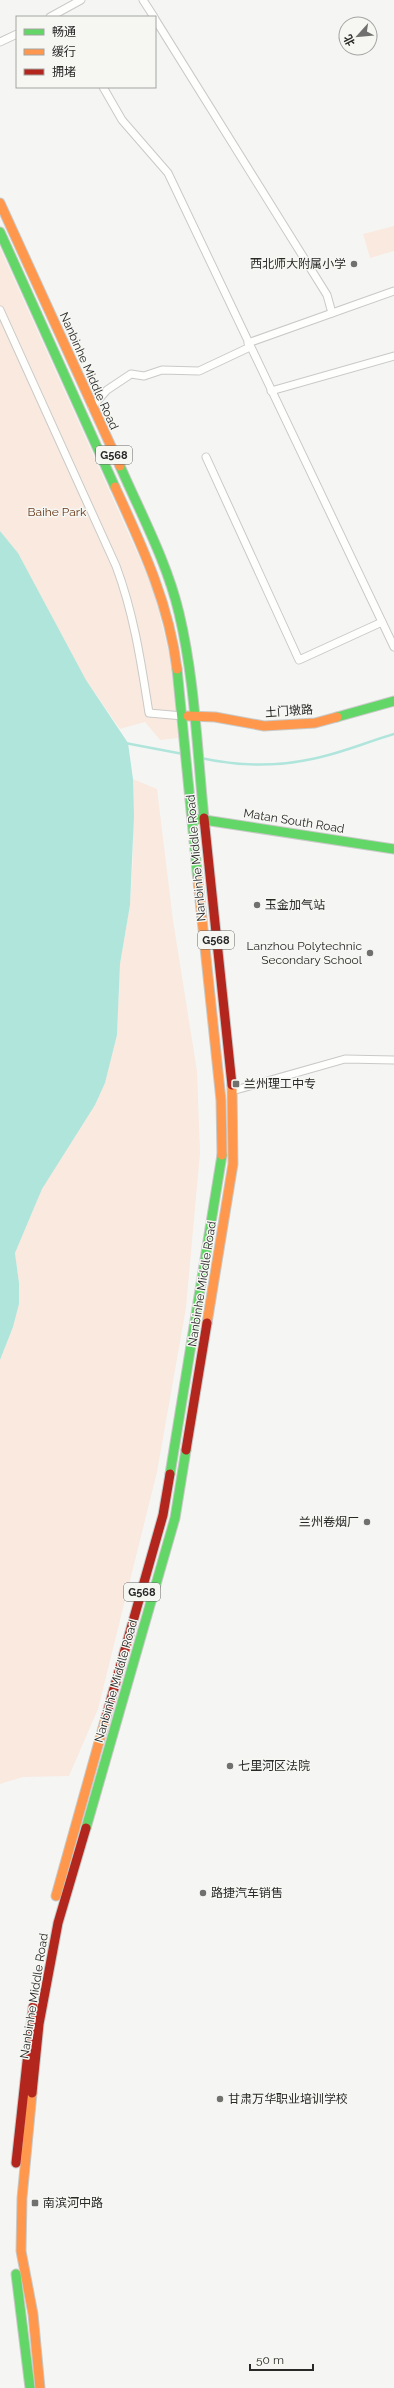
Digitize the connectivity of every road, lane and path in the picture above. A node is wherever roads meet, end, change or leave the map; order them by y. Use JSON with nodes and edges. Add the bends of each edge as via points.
{"nodes":[{"id":1,"x":81,"y":0,"type":"edge"},
{"id":2,"x":143,"y":0,"type":"edge"},
{"id":3,"x":64,"y":14,"type":"edge"},
{"id":4,"x":153,"y":16,"type":"edge"},
{"id":5,"x":156,"y":21,"type":"edge"},
{"id":6,"x":16,"y":34,"type":"edge"},
{"id":7,"x":0,"y":42,"type":"edge"},
{"id":8,"x":104,"y":88,"type":"edge"},
{"id":9,"x":0,"y":203,"type":"edge"},
{"id":10,"x":0,"y":232,"type":"edge"},
{"id":11,"x":394,"y":291,"type":"edge"},
{"id":12,"x":0,"y":310,"type":"edge"},
{"id":13,"x":332,"y":313,"type":"junction"},
{"id":14,"x":249,"y":344,"type":"junction"},
{"id":15,"x":394,"y":356,"type":"edge"},
{"id":16,"x":271,"y":391,"type":"junction"},
{"id":17,"x":92,"y":407,"type":"junction"},
{"id":18,"x":206,"y":457,"type":"dead end"},
{"id":19,"x":382,"y":622,"type":"junction"},
{"id":20,"x":394,"y":647,"type":"edge"},
{"id":21,"x":394,"y":702,"type":"edge"},
{"id":22,"x":183,"y":716,"type":"junction"},
{"id":23,"x":194,"y":716,"type":"junction"},
{"id":24,"x":191,"y":819,"type":"junction"},
{"id":25,"x":204,"y":820,"type":"junction"},
{"id":26,"x":394,"y":848,"type":"edge"},
{"id":27,"x":394,"y":1060,"type":"edge"},
{"id":28,"x":232,"y":1091,"type":"junction"},
{"id":29,"x":30,"y":2388,"type":"edge"},
{"id":30,"x":40,"y":2388,"type":"edge"}],
"edges":[{"from":1,"to":3,"type":"street"},
{"from":2,"to":4,"type":"street"},
{"from":5,"to":13,"type":"street","via":[[327,295]]},
{"from":6,"to":7,"type":"street"},
{"from":8,"to":14,"type":"street","via":[[122,120],[168,173]]},
{"from":9,"to":17,"type":"main road","name":"Nanbinhe Middle Road","number":"G568"},
{"from":10,"to":22,"type":"main road","name":"Nanbinhe Middle Road","number":"G568","via":[[154,571],[175,652]]},
{"from":11,"to":13,"type":"street"},
{"from":12,"to":22,"type":"street","via":[[124,587],[137,634],[149,713]]},
{"from":13,"to":14,"type":"street"},
{"from":14,"to":16,"type":"street"},
{"from":14,"to":17,"type":"street","via":[[199,371],[162,370],[144,376],[131,374],[107,390]]},
{"from":15,"to":16,"type":"street"},
{"from":16,"to":19,"type":"street"},
{"from":17,"to":23,"type":"main road","name":"Nanbinhe Middle Road","number":"G568","via":[[165,566],[187,650]]},
{"from":18,"to":19,"type":"street","via":[[299,660]]},
{"from":19,"to":20,"type":"street"},
{"from":21,"to":23,"type":"main road","name":"土门墩路","via":[[314,723],[264,726]]},
{"from":22,"to":23,"type":"main road","name":"土门墩路"},
{"from":22,"to":24,"type":"main road","name":"Nanbinhe Middle Road","number":"G568"},
{"from":23,"to":25,"type":"main road","name":"Nanbinhe Middle Road","number":"G568"},
{"from":24,"to":25,"type":"main road","name":"Matan South Road"},
{"from":24,"to":29,"type":"main road","name":"Nanbinhe Middle Road","number":"G568","via":[[221,1100],[222,1163],[163,1515],[50,1919],[30,2025],[13,2201],[16,2271]]},
{"from":25,"to":26,"type":"main road","name":"Matan South Road"},
{"from":25,"to":28,"type":"main road","name":"Nanbinhe Middle Road","number":"G568"},
{"from":27,"to":28,"type":"street","via":[[345,1059]]},
{"from":28,"to":30,"type":"main road","name":"Nanbinhe Middle Road","number":"G568","via":[[234,1164],[175,1518],[58,1923],[39,2024],[22,2198],[21,2251],[33,2314]]}]}
